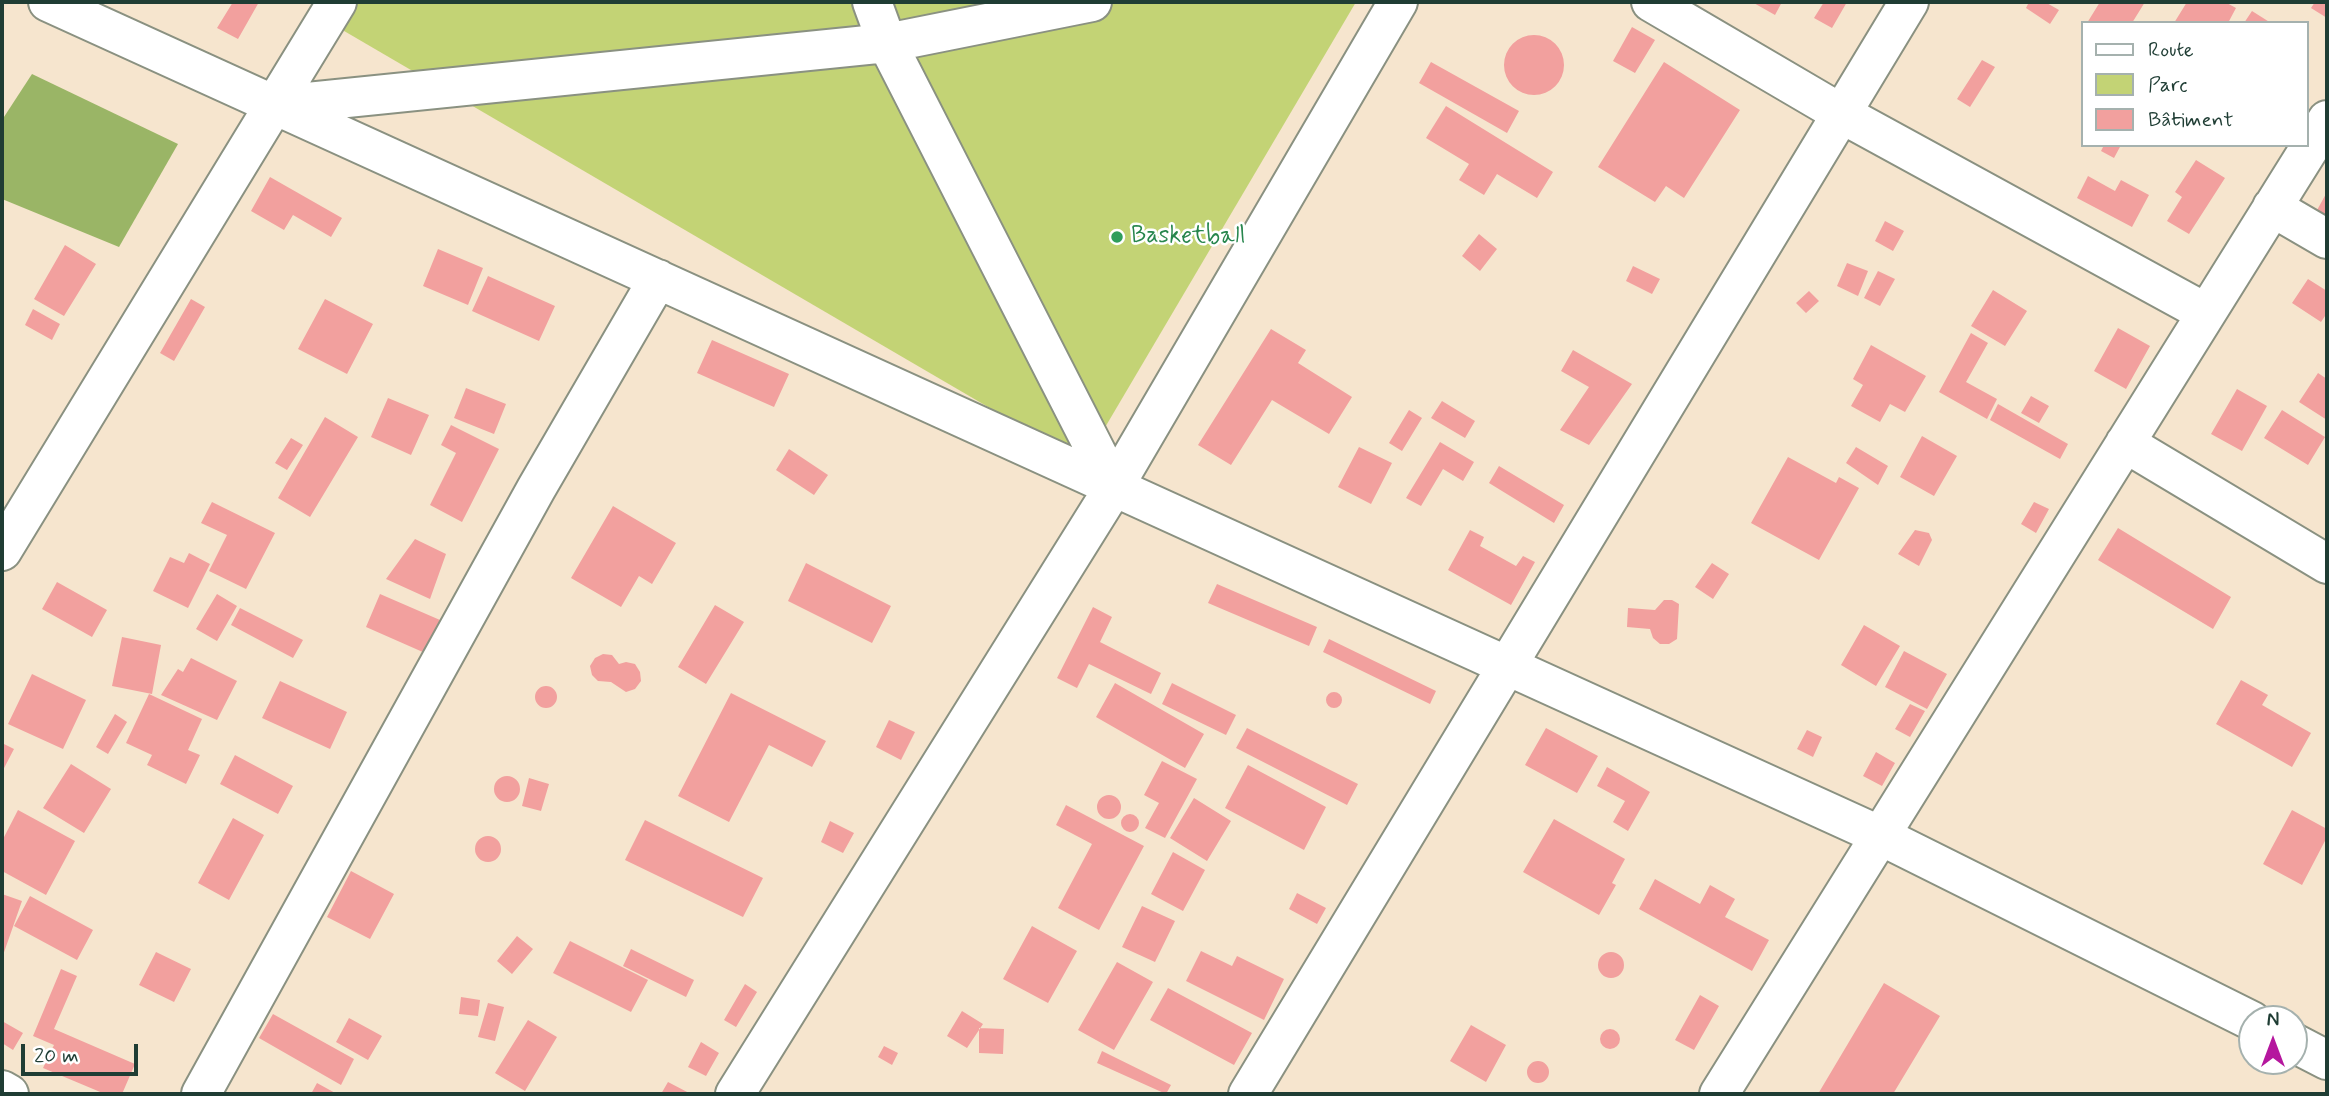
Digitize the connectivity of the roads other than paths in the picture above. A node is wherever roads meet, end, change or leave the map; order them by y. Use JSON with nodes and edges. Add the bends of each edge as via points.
{"nodes":[{"id":1,"x":48,"y":2,"type":"edge"},
{"id":2,"x":337,"y":2,"type":"edge"},
{"id":3,"x":872,"y":2,"type":"edge"},
{"id":4,"x":1092,"y":2,"type":"edge"},
{"id":5,"x":1398,"y":2,"type":"edge"},
{"id":6,"x":1651,"y":2,"type":"edge"},
{"id":7,"x":1909,"y":2,"type":"edge"},
{"id":8,"x":887,"y":43,"type":"junction"},
{"id":9,"x":276,"y":105,"type":"junction"},
{"id":10,"x":1842,"y":114,"type":"junction"},
{"id":11,"x":2327,"y":120,"type":"edge"},
{"id":12,"x":2272,"y":207,"type":"junction"},
{"id":13,"x":2327,"y":239,"type":"edge"},
{"id":14,"x":658,"y":279,"type":"junction"},
{"id":15,"x":2206,"y":313,"type":"junction"},
{"id":16,"x":2125,"y":443,"type":"junction"},
{"id":17,"x":1114,"y":486,"type":"junction"},
{"id":18,"x":2,"y":551,"type":"edge"},
{"id":19,"x":2327,"y":564,"type":"edge"},
{"id":20,"x":1506,"y":664,"type":"junction"},
{"id":21,"x":1879,"y":835,"type":"junction"},
{"id":22,"x":2238,"y":1014,"type":"edge"},
{"id":23,"x":2308,"y":1050,"type":"edge"},
{"id":24,"x":2327,"y":1060,"type":"edge"},
{"id":25,"x":2,"y":1090,"type":"edge"},
{"id":26,"x":9,"y":1094,"type":"edge"},
{"id":27,"x":201,"y":1094,"type":"edge"},
{"id":28,"x":734,"y":1094,"type":"edge"},
{"id":29,"x":1248,"y":1094,"type":"edge"},
{"id":30,"x":1719,"y":1094,"type":"edge"}],
"edges":[{"from":1,"to":9,"type":"street"},
{"from":2,"to":9,"type":"street"},
{"from":3,"to":8,"type":"street"},
{"from":4,"to":8,"type":"street"},
{"from":5,"to":17,"type":"street"},
{"from":6,"to":10,"type":"street"},
{"from":7,"to":10,"type":"street"},
{"from":8,"to":9,"type":"street"},
{"from":8,"to":17,"type":"street"},
{"from":9,"to":14,"type":"street"},
{"from":9,"to":18,"type":"street"},
{"from":10,"to":15,"type":"street"},
{"from":10,"to":20,"type":"street"},
{"from":11,"to":12,"type":"street"},
{"from":12,"to":13,"type":"street"},
{"from":12,"to":15,"type":"street"},
{"from":14,"to":17,"type":"street"},
{"from":14,"to":27,"type":"street"},
{"from":15,"to":16,"type":"street"},
{"from":16,"to":19,"type":"street"},
{"from":16,"to":21,"type":"street"},
{"from":17,"to":20,"type":"street"},
{"from":17,"to":28,"type":"street"},
{"from":20,"to":21,"type":"street"},
{"from":20,"to":29,"type":"street"},
{"from":21,"to":22,"type":"street"},
{"from":21,"to":30,"type":"street"},
{"from":23,"to":24,"type":"street"},
{"from":25,"to":26,"type":"street"}]}
